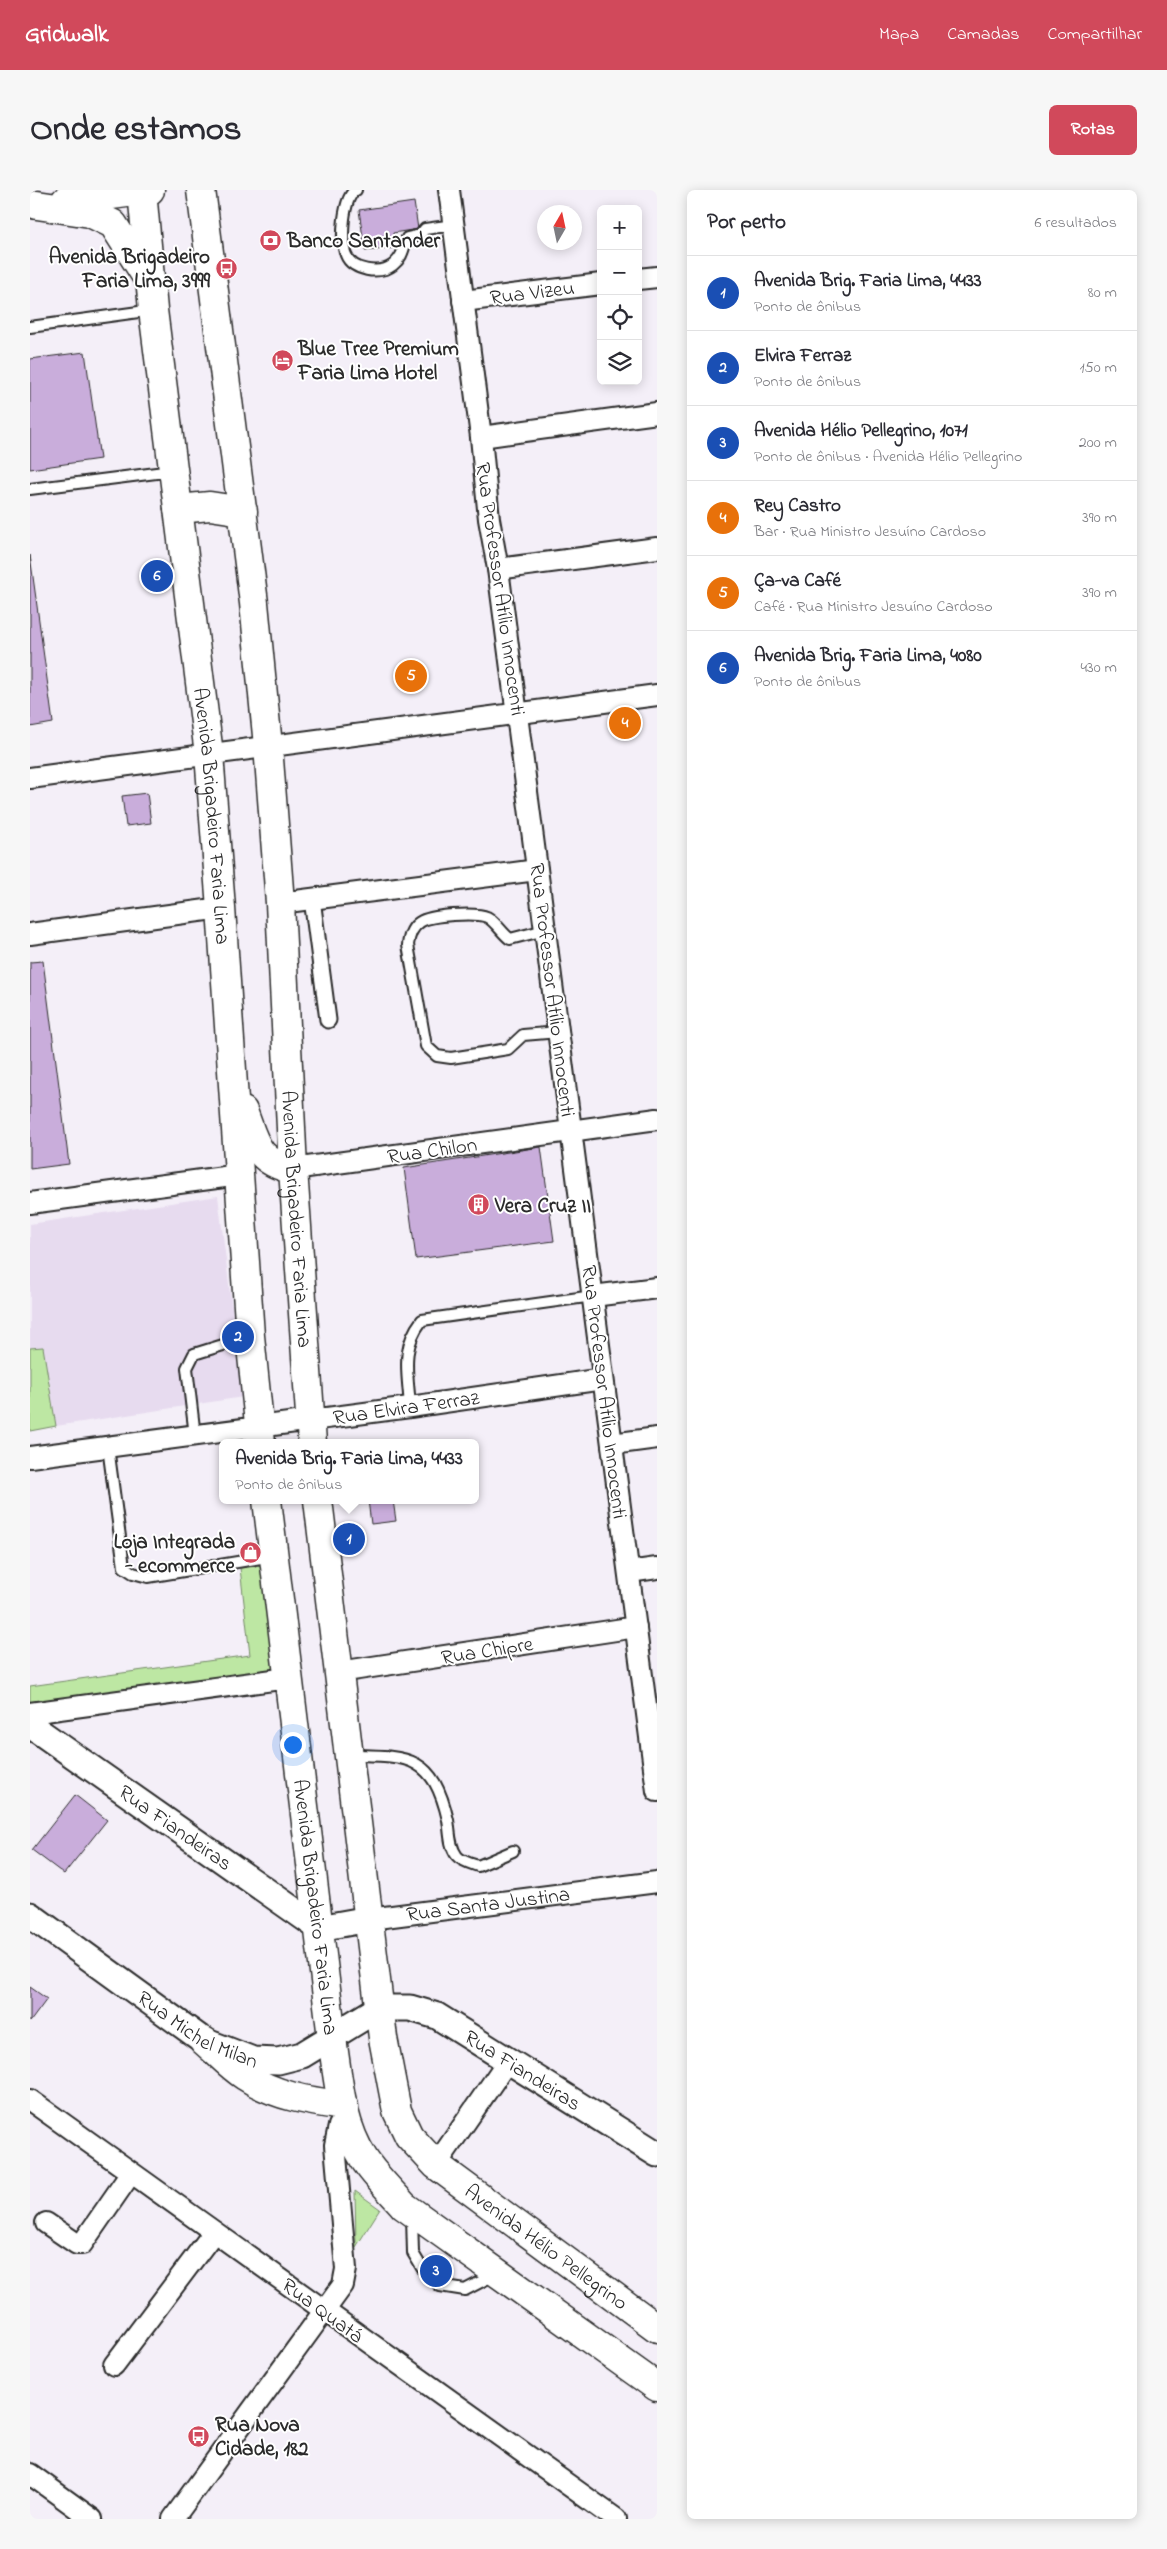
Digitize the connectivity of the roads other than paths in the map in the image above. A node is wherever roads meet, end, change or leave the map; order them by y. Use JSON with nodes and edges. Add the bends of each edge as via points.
{"nodes":[{"id":1,"x":145,"y":190,"type":"edge"},
{"id":2,"x":201,"y":190,"type":"edge"},
{"id":3,"x":356,"y":190,"type":"edge"},
{"id":4,"x":449,"y":190,"type":"edge"},
{"id":5,"x":34,"y":205,"type":"edge"},
{"id":6,"x":454,"y":225,"type":"junction"},
{"id":7,"x":657,"y":277,"type":"edge"},
{"id":8,"x":642,"y":279,"type":"edge"},
{"id":9,"x":150,"y":282,"type":"junction"},
{"id":10,"x":597,"y":284,"type":"edge"},
{"id":11,"x":464,"y":301,"type":"junction"},
{"id":12,"x":153,"y":310,"type":"junction"},
{"id":13,"x":30,"y":327,"type":"edge"},
{"id":14,"x":657,"y":413,"type":"edge"},
{"id":15,"x":481,"y":437,"type":"junction"},
{"id":16,"x":173,"y":471,"type":"junction"},
{"id":17,"x":30,"y":489,"type":"edge"},
{"id":18,"x":178,"y":510,"type":"junction"},
{"id":19,"x":243,"y":512,"type":"junction"},
{"id":20,"x":657,"y":548,"type":"edge"},
{"id":21,"x":498,"y":568,"type":"junction"},
{"id":22,"x":657,"y":695,"type":"edge"},
{"id":23,"x":517,"y":713,"type":"junction"},
{"id":24,"x":268,"y":746,"type":"junction"},
{"id":25,"x":209,"y":754,"type":"junction"},
{"id":26,"x":30,"y":778,"type":"edge"},
{"id":27,"x":537,"y":870,"type":"junction"},
{"id":28,"x":312,"y":899,"type":"junction"},
{"id":29,"x":280,"y":903,"type":"junction"},
{"id":30,"x":221,"y":908,"type":"junction"},
{"id":31,"x":545,"y":930,"type":"junction"},
{"id":32,"x":30,"y":934,"type":"edge"},
{"id":33,"x":328,"y":1020,"type":"dead end"},
{"id":34,"x":559,"y":1032,"type":"junction"},
{"id":35,"x":233,"y":1089,"type":"junction"},
{"id":36,"x":657,"y":1119,"type":"edge"},
{"id":37,"x":571,"y":1131,"type":"junction"},
{"id":38,"x":293,"y":1169,"type":"junction"},
{"id":39,"x":239,"y":1175,"type":"junction"},
{"id":40,"x":30,"y":1203,"type":"edge"},
{"id":41,"x":657,"y":1288,"type":"edge"},
{"id":42,"x":593,"y":1296,"type":"junction"},
{"id":43,"x":250,"y":1336,"type":"junction"},
{"id":44,"x":603,"y":1379,"type":"junction"},
{"id":45,"x":410,"y":1408,"type":"junction"},
{"id":46,"x":311,"y":1432,"type":"edge"},
{"id":47,"x":260,"y":1435,"type":"edge"},
{"id":48,"x":195,"y":1436,"type":"junction"},
{"id":49,"x":657,"y":1438,"type":"edge"},
{"id":50,"x":612,"y":1444,"type":"junction"},
{"id":51,"x":108,"y":1447,"type":"junction"},
{"id":52,"x":30,"y":1457,"type":"edge"},
{"id":53,"x":267,"y":1504,"type":"edge"},
{"id":54,"x":318,"y":1504,"type":"edge"},
{"id":55,"x":273,"y":1556,"type":"junction"},
{"id":56,"x":657,"y":1568,"type":"edge"},
{"id":57,"x":628,"y":1572,"type":"junction"},
{"id":58,"x":636,"y":1627,"type":"junction"},
{"id":59,"x":339,"y":1672,"type":"junction"},
{"id":60,"x":288,"y":1678,"type":"junction"},
{"id":61,"x":30,"y":1713,"type":"edge"},
{"id":62,"x":30,"y":1725,"type":"edge"},
{"id":63,"x":349,"y":1755,"type":"junction"},
{"id":64,"x":657,"y":1791,"type":"edge"},
{"id":65,"x":513,"y":1851,"type":"dead end"},
{"id":66,"x":657,"y":1882,"type":"edge"},
{"id":67,"x":30,"y":1915,"type":"edge"},
{"id":68,"x":369,"y":1919,"type":"junction"},
{"id":69,"x":320,"y":1928,"type":"junction"},
{"id":70,"x":379,"y":2008,"type":"junction"},
{"id":71,"x":332,"y":2038,"type":"junction"},
{"id":72,"x":204,"y":2041,"type":"junction"},
{"id":73,"x":509,"y":2059,"type":"junction"},
{"id":74,"x":30,"y":2100,"type":"edge"},
{"id":75,"x":344,"y":2111,"type":"junction"},
{"id":76,"x":657,"y":2154,"type":"edge"},
{"id":77,"x":436,"y":2166,"type":"junction"},
{"id":78,"x":131,"y":2172,"type":"junction"},
{"id":79,"x":408,"y":2208,"type":"junction"},
{"id":80,"x":46,"y":2223,"type":"dead end"},
{"id":81,"x":214,"y":2232,"type":"junction"},
{"id":82,"x":499,"y":2272,"type":"junction"},
{"id":83,"x":324,"y":2311,"type":"junction"},
{"id":84,"x":657,"y":2328,"type":"edge"},
{"id":85,"x":114,"y":2365,"type":"dead end"},
{"id":86,"x":657,"y":2387,"type":"edge"},
{"id":87,"x":30,"y":2474,"type":"edge"},
{"id":88,"x":92,"y":2519,"type":"edge"},
{"id":89,"x":173,"y":2519,"type":"edge"},
{"id":90,"x":616,"y":2519,"type":"edge"}],
"edges":[{"from":1,"to":5,"type":"main road"},
{"from":1,"to":9,"type":"main road","name":"Avenida Brigadeiro Faria Lima"},
{"from":2,"to":19,"type":"main road","name":"Avenida Brigadeiro Faria Lima"},
{"from":3,"to":6,"type":"lane","via":[[346,202],[345,254],[352,264],[360,268],[392,266],[403,253],[407,238],[420,235],[425,229]]},
{"from":4,"to":6,"type":"street","name":"Rua Professor Atílio Innocenti"},
{"from":5,"to":9,"type":"main road","via":[[90,213],[113,224]]},
{"from":6,"to":11,"type":"street","name":"Rua Professor Atílio Innocenti"},
{"from":7,"to":8,"type":"street"},
{"from":9,"to":12,"type":"main road","name":"Avenida Brigadeiro Faria Lima"},
{"from":10,"to":11,"type":"street","name":"Rua Vizeu"},
{"from":11,"to":15,"type":"street","name":"Rua Professor Atílio Innocenti"},
{"from":12,"to":13,"type":"lane"},
{"from":12,"to":16,"type":"main road","name":"Avenida Brigadeiro Faria Lima"},
{"from":14,"to":15,"type":"street"},
{"from":15,"to":21,"type":"street","name":"Rua Professor Atílio Innocenti","via":[[489,519]]},
{"from":16,"to":17,"type":"lane"},
{"from":16,"to":18,"type":"main road","name":"Avenida Brigadeiro Faria Lima"},
{"from":18,"to":19,"type":"main road","via":[[210,506]]},
{"from":18,"to":25,"type":"main road","name":"Avenida Brigadeiro Faria Lima"},
{"from":19,"to":24,"type":"main road","name":"Avenida Brigadeiro Faria Lima"},
{"from":20,"to":21,"type":"street"},
{"from":21,"to":23,"type":"street","name":"Rua Professor Atílio Innocenti"},
{"from":22,"to":23,"type":"street"},
{"from":23,"to":24,"type":"street"},
{"from":23,"to":27,"type":"street","name":"Rua Professor Atílio Innocenti"},
{"from":24,"to":25,"type":"street"},
{"from":24,"to":29,"type":"main road","name":"Avenida Brigadeiro Faria Lima"},
{"from":25,"to":26,"type":"street"},
{"from":25,"to":30,"type":"main road","name":"Avenida Brigadeiro Faria Lima"},
{"from":27,"to":28,"type":"street"},
{"from":27,"to":31,"type":"street","name":"Rua Professor Atílio Innocenti"},
{"from":28,"to":29,"type":"street"},
{"from":28,"to":33,"type":"street"},
{"from":29,"to":38,"type":"main road","name":"Avenida Brigadeiro Faria Lima"},
{"from":30,"to":32,"type":"street"},
{"from":30,"to":35,"type":"main road","name":"Avenida Brigadeiro Faria Lima"},
{"from":31,"to":34,"type":"street","name":"Rua Professor Atílio Innocenti"},
{"from":31,"to":34,"type":"lane","via":[[510,939],[487,917],[453,915],[424,919],[409,936],[408,945],[426,1046],[437,1056],[481,1055],[508,1049],[522,1035]]},
{"from":34,"to":37,"type":"street","name":"Rua Professor Atílio Innocenti"},
{"from":35,"to":38,"type":"main road","via":[[258,1150],[273,1163]]},
{"from":35,"to":39,"type":"main road","name":"Avenida Brigadeiro Faria Lima"},
{"from":36,"to":37,"type":"street","name":"Rua Chilon"},
{"from":37,"to":38,"type":"street","name":"Rua Chilon"},
{"from":37,"to":42,"type":"street","name":"Rua Professor Atílio Innocenti"},
{"from":38,"to":46,"type":"main road","name":"Avenida Brigadeiro Faria Lima"},
{"from":39,"to":40,"type":"street"},
{"from":39,"to":43,"type":"main road","name":"Avenida Brigadeiro Faria Lima"},
{"from":41,"to":42,"type":"street"},
{"from":42,"to":44,"type":"street","name":"Rua Professor Atílio Innocenti"},
{"from":42,"to":45,"type":"lane","via":[[422,1320],[411,1335],[406,1357]]},
{"from":43,"to":47,"type":"main road","name":"Avenida Brigadeiro Faria Lima"},
{"from":43,"to":48,"type":"lane","via":[[194,1354],[187,1368]]},
{"from":44,"to":45,"type":"street","name":"Rua Elvira Ferraz"},
{"from":44,"to":50,"type":"street","name":"Rua Professor Atílio Innocenti"},
{"from":45,"to":46,"type":"street","name":"Rua Elvira Ferraz"},
{"from":46,"to":47,"type":"street","name":"Rua Elvira Ferraz"},
{"from":47,"to":48,"type":"street","name":"Rua Elvira Ferraz"},
{"from":48,"to":51,"type":"street","name":"Rua Elvira Ferraz"},
{"from":49,"to":50,"type":"street"},
{"from":50,"to":57,"type":"street","name":"Rua Professor Atílio Innocenti"},
{"from":51,"to":52,"type":"street","name":"Rua Elvira Ferraz"},
{"from":51,"to":55,"type":"lane","via":[[124,1567],[133,1574],[148,1577]]},
{"from":53,"to":55,"type":"main road","name":"Avenida Brigadeiro Faria Lima"},
{"from":54,"to":59,"type":"main road"},
{"from":55,"to":60,"type":"main road","name":"Avenida Brigadeiro Faria Lima"},
{"from":56,"to":57,"type":"street"},
{"from":57,"to":58,"type":"street","name":"Rua Professor Atílio Innocenti"},
{"from":58,"to":59,"type":"street","name":"Rua Chipre"},
{"from":58,"to":64,"type":"street","name":"Rua Professor Atílio Innocenti"},
{"from":59,"to":63,"type":"main road"},
{"from":60,"to":61,"type":"street"},
{"from":60,"to":69,"type":"main road","name":"Avenida Brigadeiro Faria Lima"},
{"from":62,"to":69,"type":"street","name":"Rua Fiandeiras"},
{"from":63,"to":65,"type":"lane","via":[[392,1756],[416,1763],[431,1774],[458,1858],[478,1866]]},
{"from":63,"to":68,"type":"main road"},
{"from":66,"to":68,"type":"street","name":"Rua Santa Justina"},
{"from":67,"to":72,"type":"street","name":"Rua Michel Milan"},
{"from":68,"to":69,"type":"street","name":"Rua Santa Justina"},
{"from":68,"to":70,"type":"main road"},
{"from":69,"to":71,"type":"main road","name":"Avenida Brigadeiro Faria Lima"},
{"from":70,"to":71,"type":"street","name":"Rua Michel Milan"},
{"from":70,"to":73,"type":"street","name":"Rua Fiandeiras","via":[[410,2008],[437,2016]]},
{"from":70,"to":77,"type":"main road","via":[[397,2112],[409,2136]]},
{"from":71,"to":72,"type":"street","name":"Rua Michel Milan","via":[[302,2055],[278,2061],[252,2060]]},
{"from":71,"to":75,"type":"main road","name":"Avenida Brigadeiro Faria Lima"},
{"from":72,"to":75,"type":"main road","via":[[244,2076],[274,2092]]},
{"from":73,"to":76,"type":"street","name":"Rua Fiandeiras"},
{"from":73,"to":77,"type":"street"},
{"from":74,"to":78,"type":"street","name":"Rua Quatá"},
{"from":75,"to":79,"type":"main road","name":"Avenida Brigadeiro Faria Lima","via":[[363,2158]]},
{"from":75,"to":83,"type":"street","via":[[334,2146],[346,2275],[343,2285]]},
{"from":77,"to":84,"type":"main road","name":"Avenida Hélio Pellegrino"},
{"from":78,"to":80,"type":"street","via":[[82,2244],[77,2244]]},
{"from":78,"to":81,"type":"street","name":"Rua Quatá"},
{"from":79,"to":82,"type":"main road"},
{"from":79,"to":82,"type":"lane","via":[[413,2253],[422,2268],[440,2286],[465,2290]]},
{"from":81,"to":83,"type":"street","name":"Rua Quatá"},
{"from":81,"to":85,"type":"street"},
{"from":82,"to":86,"type":"main road"},
{"from":83,"to":89,"type":"street"},
{"from":83,"to":90,"type":"street","name":"Rua Quatá"},
{"from":87,"to":88,"type":"street"}]}
